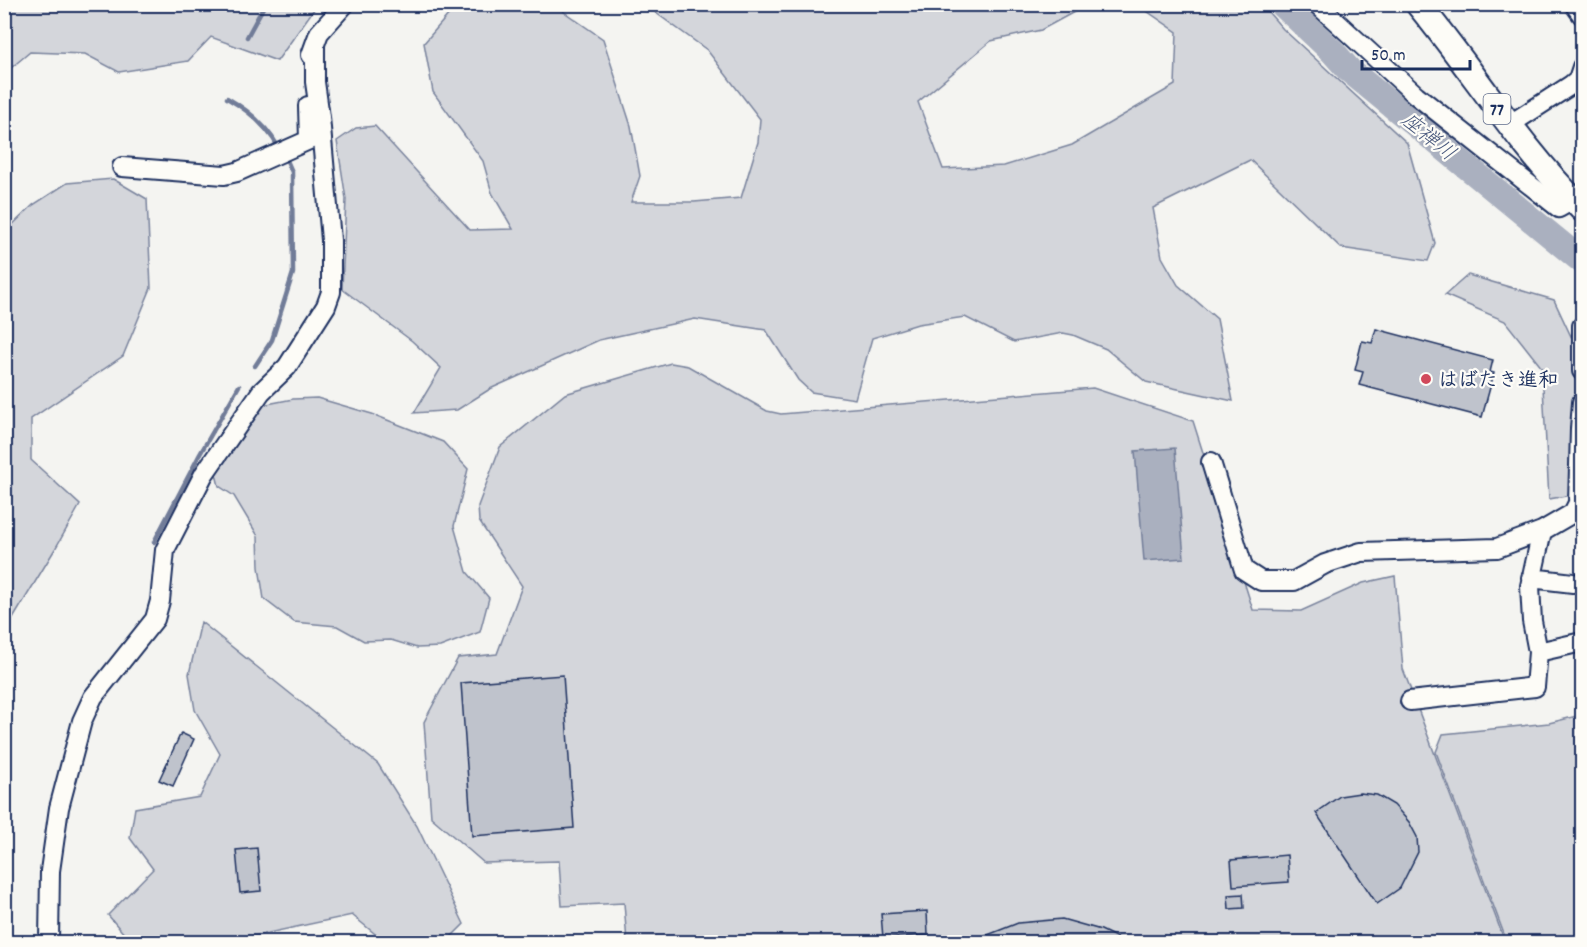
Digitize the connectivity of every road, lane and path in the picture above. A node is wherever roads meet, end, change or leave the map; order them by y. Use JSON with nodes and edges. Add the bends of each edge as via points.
{"nodes":[{"id":1,"x":345,"y":4,"type":"edge"},
{"id":2,"x":1317,"y":4,"type":"edge"},
{"id":3,"x":1418,"y":4,"type":"edge"},
{"id":4,"x":1574,"y":4,"type":"edge"},
{"id":5,"x":1582,"y":15,"type":"edge"},
{"id":6,"x":315,"y":44,"type":"junction"},
{"id":7,"x":1581,"y":77,"type":"edge"},
{"id":8,"x":1509,"y":125,"type":"junction"},
{"id":9,"x":122,"y":167,"type":"dead end"},
{"id":10,"x":1578,"y":204,"type":"edge"},
{"id":11,"x":1582,"y":326,"type":"edge"},
{"id":12,"x":1582,"y":371,"type":"edge"},
{"id":13,"x":1582,"y":402,"type":"edge"},
{"id":14,"x":1210,"y":462,"type":"dead end"},
{"id":15,"x":1542,"y":531,"type":"junction"},
{"id":16,"x":1531,"y":578,"type":"junction"},
{"id":17,"x":1573,"y":583,"type":"dead end"},
{"id":18,"x":1582,"y":642,"type":"edge"},
{"id":19,"x":1538,"y":652,"type":"junction"},
{"id":20,"x":1410,"y":701,"type":"dead end"},
{"id":21,"x":49,"y":942,"type":"edge"}],
"edges":[{"from":1,"to":6,"type":"street","via":[[319,33]]},
{"from":2,"to":10,"type":"street","via":[[1416,95],[1559,208]]},
{"from":3,"to":8,"type":"main road","number":"77"},
{"from":4,"to":5,"type":"street"},
{"from":6,"to":9,"type":"street","via":[[308,64],[309,140],[224,175]]},
{"from":6,"to":21,"type":"street","via":[[315,82],[331,240],[329,299],[287,367],[261,392],[204,474],[165,550],[155,619],[93,697],[82,721],[59,808],[50,871]]},
{"from":7,"to":8,"type":"street"},
{"from":8,"to":10,"type":"main road","number":"77"},
{"from":11,"to":12,"type":"street"},
{"from":13,"to":15,"type":"street","via":[[1578,503],[1573,513]]},
{"from":14,"to":15,"type":"street","via":[[1244,570],[1261,581],[1294,581],[1325,564],[1361,552],[1497,548]]},
{"from":15,"to":16,"type":"street"},
{"from":16,"to":17,"type":"street"},
{"from":16,"to":19,"type":"street","via":[[1532,621]]},
{"from":18,"to":19,"type":"street"},
{"from":19,"to":20,"type":"street","via":[[1535,687]]}]}
